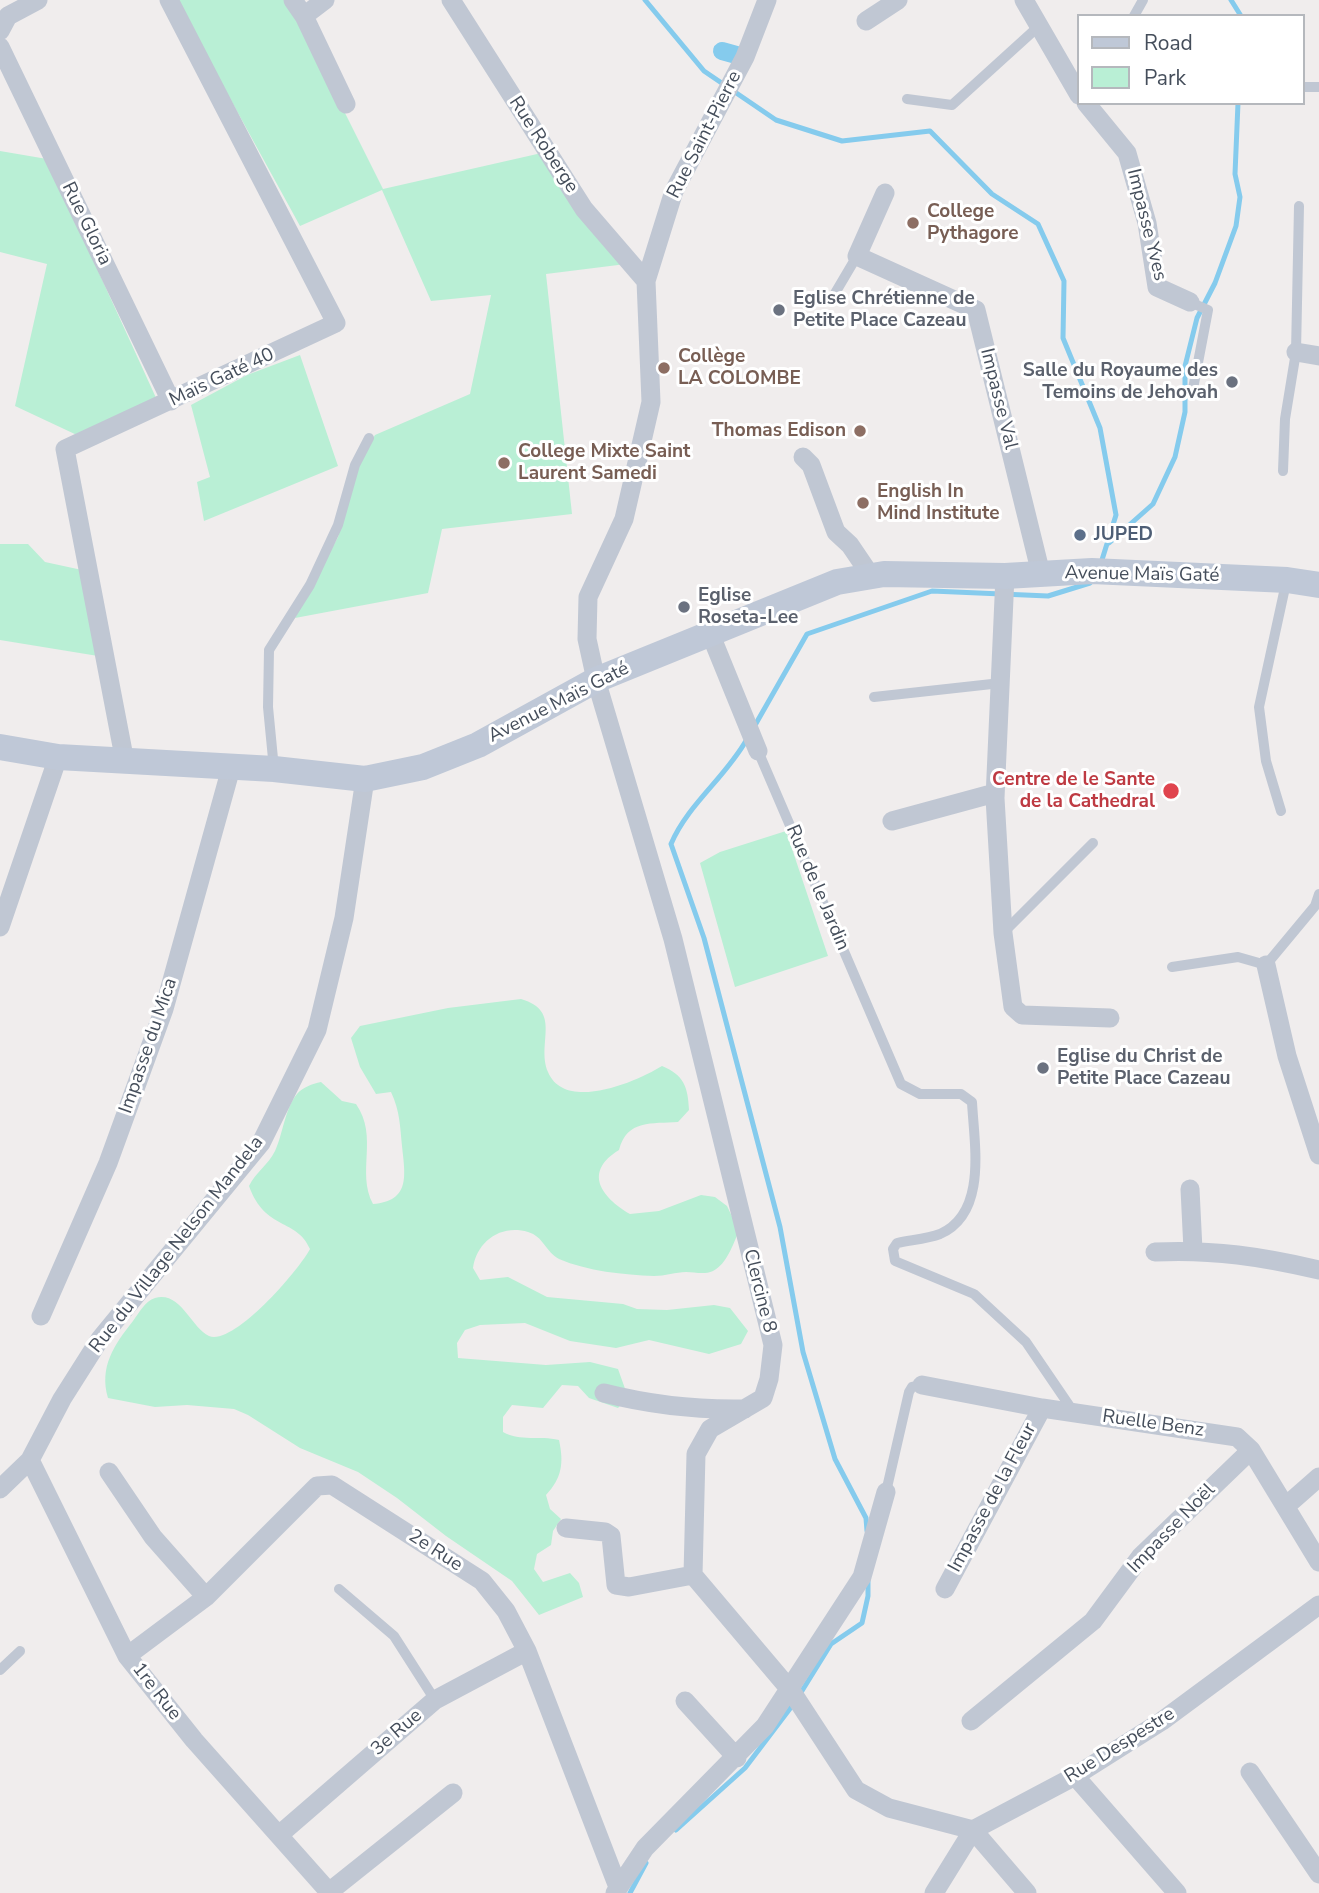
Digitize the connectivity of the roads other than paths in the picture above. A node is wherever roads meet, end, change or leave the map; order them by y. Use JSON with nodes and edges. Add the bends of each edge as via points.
{"nodes":[{"id":1,"x":38,"y":0,"type":"edge"},
{"id":2,"x":169,"y":0,"type":"edge"},
{"id":3,"x":325,"y":0,"type":"edge"},
{"id":4,"x":767,"y":0,"type":"edge"},
{"id":5,"x":898,"y":0,"type":"edge"},
{"id":6,"x":1024,"y":0,"type":"edge"},
{"id":7,"x":454,"y":1,"type":"edge"},
{"id":8,"x":299,"y":8,"type":"edge"},
{"id":9,"x":866,"y":21,"type":"dead end"},
{"id":10,"x":1039,"y":26,"type":"junction"},
{"id":11,"x":0,"y":31,"type":"edge"},
{"id":12,"x":0,"y":47,"type":"edge"},
{"id":13,"x":1306,"y":87,"type":"dead end"},
{"id":14,"x":1319,"y":87,"type":"edge"},
{"id":15,"x":1078,"y":91,"type":"edge"},
{"id":16,"x":907,"y":99,"type":"dead end"},
{"id":17,"x":346,"y":104,"type":"dead end"},
{"id":18,"x":1089,"y":105,"type":"edge"},
{"id":19,"x":885,"y":193,"type":"dead end"},
{"id":20,"x":1299,"y":206,"type":"dead end"},
{"id":21,"x":857,"y":256,"type":"junction"},
{"id":22,"x":646,"y":281,"type":"junction"},
{"id":23,"x":831,"y":300,"type":"dead end"},
{"id":24,"x":1199,"y":306,"type":"joint"},
{"id":25,"x":1296,"y":352,"type":"junction"},
{"id":26,"x":1319,"y":356,"type":"edge"},
{"id":27,"x":1192,"y":394,"type":"dead end"},
{"id":28,"x":171,"y":401,"type":"junction"},
{"id":29,"x":369,"y":438,"type":"dead end"},
{"id":30,"x":803,"y":457,"type":"dead end"},
{"id":31,"x":1283,"y":471,"type":"dead end"},
{"id":32,"x":1041,"y":574,"type":"junction"},
{"id":33,"x":871,"y":576,"type":"junction"},
{"id":34,"x":1005,"y":580,"type":"junction"},
{"id":35,"x":1287,"y":580,"type":"junction"},
{"id":36,"x":1319,"y":584,"type":"edge"},
{"id":37,"x":710,"y":633,"type":"junction"},
{"id":38,"x":596,"y":680,"type":"junction"},
{"id":39,"x":1001,"y":683,"type":"junction"},
{"id":40,"x":874,"y":697,"type":"dead end"},
{"id":41,"x":0,"y":747,"type":"edge"},
{"id":42,"x":758,"y":751,"type":"joint"},
{"id":43,"x":58,"y":757,"type":"junction"},
{"id":44,"x":125,"y":762,"type":"junction"},
{"id":45,"x":232,"y":768,"type":"junction"},
{"id":46,"x":274,"y":769,"type":"junction"},
{"id":47,"x":365,"y":779,"type":"junction"},
{"id":48,"x":995,"y":793,"type":"junction"},
{"id":49,"x":1281,"y":811,"type":"dead end"},
{"id":50,"x":892,"y":821,"type":"dead end"},
{"id":51,"x":1093,"y":843,"type":"dead end"},
{"id":52,"x":1319,"y":894,"type":"edge"},
{"id":53,"x":1317,"y":908,"type":"edge"},
{"id":54,"x":0,"y":927,"type":"edge"},
{"id":55,"x":1003,"y":933,"type":"junction"},
{"id":56,"x":1266,"y":965,"type":"junction"},
{"id":57,"x":1172,"y":967,"type":"dead end"},
{"id":58,"x":1110,"y":1018,"type":"dead end"},
{"id":59,"x":1319,"y":1155,"type":"edge"},
{"id":60,"x":1189,"y":1189,"type":"dead end"},
{"id":61,"x":1193,"y":1250,"type":"junction"},
{"id":62,"x":1155,"y":1252,"type":"dead end"},
{"id":63,"x":1319,"y":1270,"type":"edge"},
{"id":64,"x":41,"y":1316,"type":"dead end"},
{"id":65,"x":922,"y":1385,"type":"joint"},
{"id":66,"x":604,"y":1393,"type":"dead end"},
{"id":67,"x":1042,"y":1408,"type":"junction"},
{"id":68,"x":749,"y":1409,"type":"junction"},
{"id":69,"x":1073,"y":1412,"type":"junction"},
{"id":70,"x":1251,"y":1450,"type":"junction"},
{"id":71,"x":30,"y":1460,"type":"junction"},
{"id":72,"x":109,"y":1472,"type":"dead end"},
{"id":73,"x":1319,"y":1476,"type":"edge"},
{"id":74,"x":0,"y":1489,"type":"edge"},
{"id":75,"x":886,"y":1492,"type":"joint"},
{"id":76,"x":1286,"y":1506,"type":"junction"},
{"id":77,"x":566,"y":1528,"type":"dead end"},
{"id":78,"x":1319,"y":1562,"type":"edge"},
{"id":79,"x":693,"y":1575,"type":"junction"},
{"id":80,"x":340,"y":1589,"type":"dead end"},
{"id":81,"x":945,"y":1589,"type":"dead end"},
{"id":82,"x":206,"y":1597,"type":"junction"},
{"id":83,"x":1319,"y":1605,"type":"edge"},
{"id":84,"x":20,"y":1651,"type":"dead end"},
{"id":85,"x":527,"y":1651,"type":"junction"},
{"id":86,"x":127,"y":1656,"type":"junction"},
{"id":87,"x":0,"y":1670,"type":"edge"},
{"id":88,"x":794,"y":1696,"type":"junction"},
{"id":89,"x":435,"y":1700,"type":"junction"},
{"id":90,"x":685,"y":1701,"type":"dead end"},
{"id":91,"x":971,"y":1721,"type":"dead end"},
{"id":92,"x":737,"y":1758,"type":"junction"},
{"id":93,"x":1250,"y":1772,"type":"dead end"},
{"id":94,"x":1075,"y":1776,"type":"junction"},
{"id":95,"x":453,"y":1793,"type":"dead end"},
{"id":96,"x":973,"y":1830,"type":"junction"},
{"id":97,"x":279,"y":1835,"type":"junction"},
{"id":98,"x":1318,"y":1869,"type":"edge"},
{"id":99,"x":616,"y":1890,"type":"edge"},
{"id":100,"x":329,"y":1892,"type":"edge"},
{"id":101,"x":934,"y":1893,"type":"edge"},
{"id":102,"x":1027,"y":1893,"type":"edge"},
{"id":103,"x":1177,"y":1893,"type":"edge"}],
"edges":[{"from":1,"to":11,"type":"street","via":[[8,16]]},
{"from":2,"to":28,"type":"street","name":"Maïs Gaté 40","via":[[336,320],[334,326]]},
{"from":3,"to":8,"type":"street"},
{"from":4,"to":22,"type":"street","name":"Rue Saint-Pierre","via":[[736,75],[674,191]]},
{"from":5,"to":9,"type":"street"},
{"from":6,"to":10,"type":"street","name":"Impasse Yves"},
{"from":7,"to":22,"type":"street","name":"Rue Roberge","via":[[584,209]]},
{"from":8,"to":17,"type":"street"},
{"from":10,"to":15,"type":"street","name":"Impasse Yves"},
{"from":10,"to":16,"type":"lane","via":[[952,105]]},
{"from":12,"to":28,"type":"street","name":"Rue Gloria"},
{"from":13,"to":14,"type":"lane"},
{"from":18,"to":24,"type":"street","name":"Impasse Yves","via":[[1127,153],[1147,223],[1157,286]]},
{"from":19,"to":21,"type":"street"},
{"from":20,"to":25,"type":"lane"},
{"from":21,"to":23,"type":"lane"},
{"from":21,"to":32,"type":"street","name":"Impasse Val","via":[[976,310]]},
{"from":22,"to":38,"type":"street","name":"Rue Saint-Pierre","via":[[651,402],[624,519],[588,597],[587,639]]},
{"from":24,"to":27,"type":"lane"},
{"from":25,"to":26,"type":"street"},
{"from":25,"to":31,"type":"lane","via":[[1285,419]]},
{"from":28,"to":44,"type":"street","name":"Maïs Gaté 40","via":[[65,449]]},
{"from":29,"to":46,"type":"lane","via":[[355,465],[338,525],[310,585],[269,650]]},
{"from":30,"to":33,"type":"street","via":[[811,465],[836,532]]},
{"from":32,"to":34,"type":"street","name":"Avenue Maïs Gaté"},
{"from":32,"to":35,"type":"street","name":"Avenue Maïs Gaté"},
{"from":33,"to":34,"type":"street","name":"Avenue Maïs Gaté"},
{"from":33,"to":37,"type":"street","name":"Avenue Maïs Gaté","via":[[837,582]]},
{"from":34,"to":39,"type":"street"},
{"from":35,"to":36,"type":"street","name":"Avenue Maïs Gaté"},
{"from":35,"to":49,"type":"lane","via":[[1259,707],[1266,761]]},
{"from":37,"to":38,"type":"street","name":"Avenue Maïs Gaté"},
{"from":37,"to":42,"type":"street","name":"Rue de le Jardin"},
{"from":38,"to":47,"type":"street","name":"Avenue Maïs Gaté","via":[[478,745],[423,767]]},
{"from":38,"to":68,"type":"street","name":"Clercine 8","via":[[673,939],[773,1345],[763,1398]]},
{"from":39,"to":40,"type":"lane"},
{"from":39,"to":48,"type":"street"},
{"from":41,"to":43,"type":"street","name":"Avenue Maïs Gaté"},
{"from":42,"to":69,"type":"lane","name":"Rue de le Jardin","via":[[901,1084],[920,1094],[961,1094],[972,1102],[976,1175],[966,1208],[940,1234],[897,1243],[892,1257],[898,1265],[974,1294],[1026,1342]]},
{"from":43,"to":44,"type":"street","name":"Avenue Maïs Gaté"},
{"from":43,"to":54,"type":"street"},
{"from":44,"to":45,"type":"street","name":"Avenue Maïs Gaté"},
{"from":45,"to":46,"type":"street","name":"Avenue Maïs Gaté"},
{"from":45,"to":64,"type":"street","name":"Impasse du Mica","via":[[164,1009],[108,1163]]},
{"from":46,"to":47,"type":"street","name":"Avenue Maïs Gaté"},
{"from":47,"to":71,"type":"street","name":"Rue du Village Nelson Mandela","via":[[344,918],[317,1030],[261,1143],[100,1339]]},
{"from":48,"to":50,"type":"street"},
{"from":48,"to":55,"type":"street"},
{"from":51,"to":55,"type":"lane"},
{"from":52,"to":53,"type":"lane"},
{"from":53,"to":56,"type":"lane"},
{"from":55,"to":58,"type":"street","via":[[1016,1012]]},
{"from":56,"to":57,"type":"lane","via":[[1238,957]]},
{"from":56,"to":59,"type":"street","via":[[1287,1056]]},
{"from":60,"to":61,"type":"street"},
{"from":61,"to":62,"type":"street"},
{"from":61,"to":63,"type":"street","via":[[1256,1255]]},
{"from":65,"to":67,"type":"street","name":"Ruelle Benz"},
{"from":65,"to":75,"type":"lane","via":[[909,1392]]},
{"from":66,"to":68,"type":"street","via":[[698,1410]]},
{"from":67,"to":69,"type":"street","name":"Ruelle Benz"},
{"from":67,"to":81,"type":"street","name":"Impasse de la Fleur"},
{"from":68,"to":79,"type":"street","name":"Clercine 8","via":[[710,1430],[696,1454]]},
{"from":69,"to":70,"type":"street","name":"Ruelle Benz","via":[[1228,1435]]},
{"from":70,"to":76,"type":"street","name":"Ruelle Benz"},
{"from":70,"to":91,"type":"street","name":"Impasse Noël","via":[[1141,1556],[1093,1621]]},
{"from":71,"to":74,"type":"street","name":"Rue du Village Nelson Mandela"},
{"from":71,"to":86,"type":"street","name":"1re Rue"},
{"from":72,"to":82,"type":"street","via":[[153,1537]]},
{"from":73,"to":76,"type":"street"},
{"from":75,"to":88,"type":"street","via":[[862,1577]]},
{"from":76,"to":78,"type":"street","name":"Ruelle Benz"},
{"from":77,"to":79,"type":"street","via":[[611,1536],[617,1585],[629,1587]]},
{"from":79,"to":88,"type":"street"},
{"from":80,"to":89,"type":"lane","via":[[394,1636]]},
{"from":82,"to":85,"type":"street","name":"2e Rue","via":[[317,1486],[332,1485],[482,1581],[506,1611]]},
{"from":82,"to":86,"type":"street","name":"2e Rue"},
{"from":83,"to":94,"type":"street","name":"Rue Despestre","via":[[1162,1721]]},
{"from":84,"to":87,"type":"lane"},
{"from":85,"to":89,"type":"street","name":"3e Rue"},
{"from":85,"to":99,"type":"street","name":"2e Rue"},
{"from":86,"to":97,"type":"street","name":"1re Rue"},
{"from":88,"to":92,"type":"street"},
{"from":88,"to":96,"type":"street","via":[[856,1790],[889,1808]]},
{"from":89,"to":97,"type":"street","name":"3e Rue"},
{"from":90,"to":92,"type":"street"},
{"from":92,"to":99,"type":"street","via":[[653,1838]]},
{"from":93,"to":98,"type":"street"},
{"from":94,"to":96,"type":"street","name":"Rue Despestre"},
{"from":94,"to":103,"type":"street"},
{"from":95,"to":100,"type":"street"},
{"from":96,"to":101,"type":"street"},
{"from":96,"to":102,"type":"street"},
{"from":97,"to":100,"type":"street","name":"1re Rue"}]}
